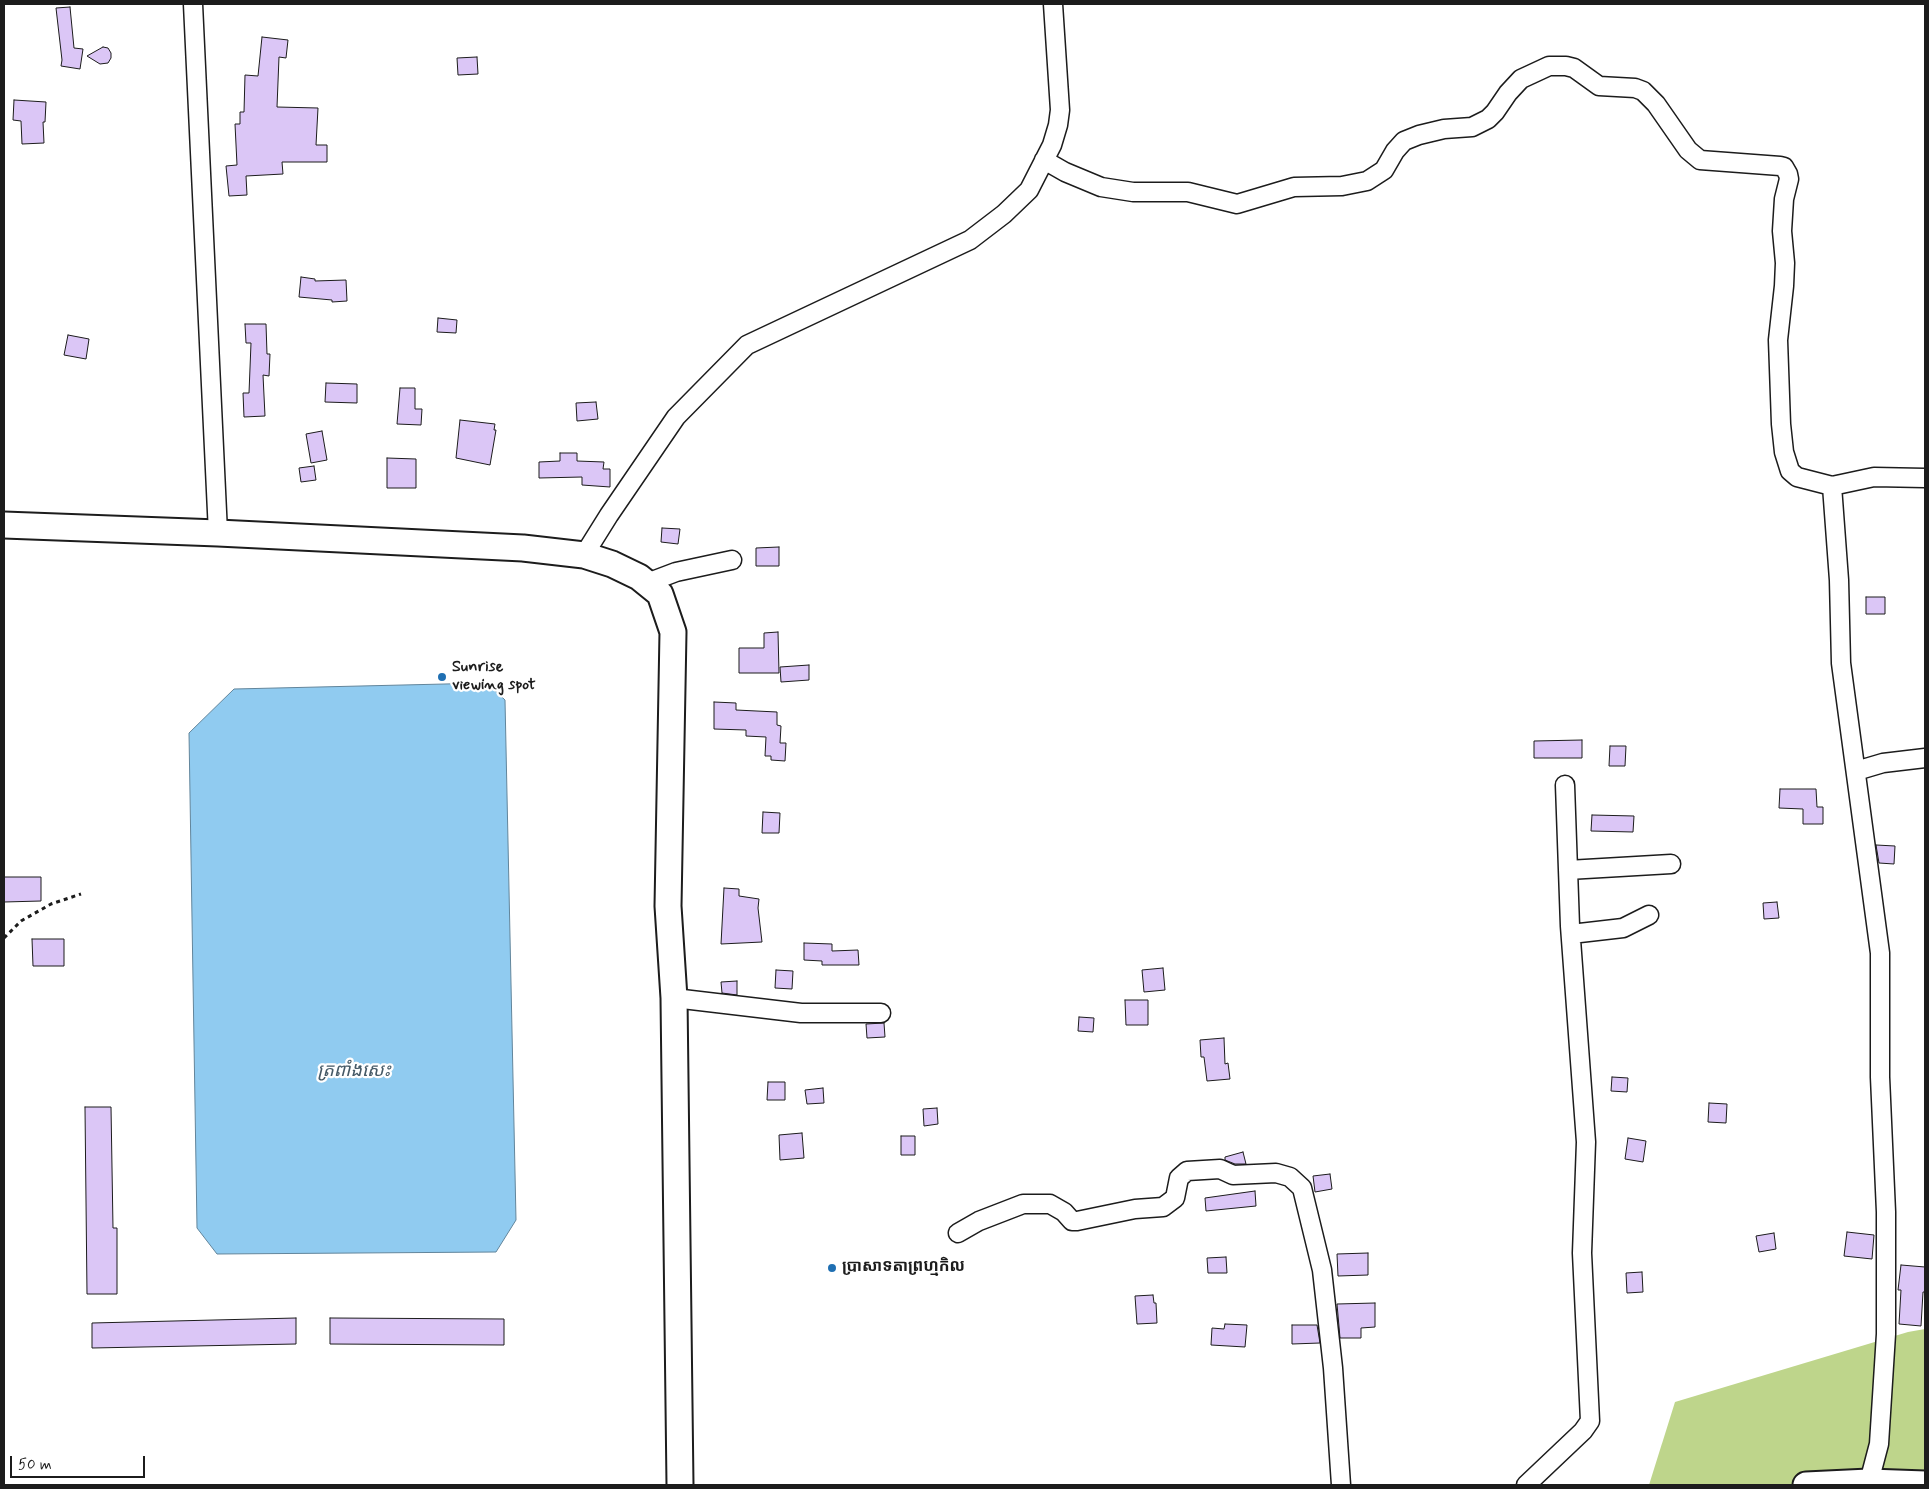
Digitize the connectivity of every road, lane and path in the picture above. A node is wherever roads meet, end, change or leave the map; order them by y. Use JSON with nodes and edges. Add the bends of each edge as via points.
{"nodes":[{"id":1,"x":193,"y":4,"type":"edge"},
{"id":2,"x":1053,"y":4,"type":"edge"},
{"id":3,"x":1044,"y":160,"type":"junction"},
{"id":4,"x":1925,"y":478,"type":"edge"},
{"id":5,"x":1832,"y":486,"type":"junction"},
{"id":6,"x":4,"y":525,"type":"edge"},
{"id":7,"x":218,"y":533,"type":"junction"},
{"id":8,"x":584,"y":555,"type":"junction"},
{"id":9,"x":732,"y":560,"type":"dead end"},
{"id":10,"x":647,"y":583,"type":"junction"},
{"id":11,"x":1925,"y":758,"type":"edge"},
{"id":12,"x":1856,"y":771,"type":"junction"},
{"id":13,"x":1565,"y":786,"type":"dead end"},
{"id":14,"x":1671,"y":864,"type":"dead end"},
{"id":15,"x":1568,"y":870,"type":"junction"},
{"id":16,"x":81,"y":894,"type":"dead end"},
{"id":17,"x":1649,"y":915,"type":"dead end"},
{"id":18,"x":1571,"y":934,"type":"junction"},
{"id":19,"x":4,"y":938,"type":"edge"},
{"id":20,"x":674,"y":998,"type":"junction"},
{"id":21,"x":881,"y":1013,"type":"dead end"},
{"id":22,"x":958,"y":1233,"type":"dead end"},
{"id":23,"x":1869,"y":1482,"type":"junction"},
{"id":24,"x":1925,"y":1484,"type":"edge"},
{"id":25,"x":680,"y":1485,"type":"edge"},
{"id":26,"x":1340,"y":1485,"type":"edge"},
{"id":27,"x":1526,"y":1485,"type":"edge"},
{"id":28,"x":1806,"y":1485,"type":"edge"}],
"edges":[{"from":1,"to":7,"type":"street"},
{"from":2,"to":3,"type":"street","via":[[1060,110],[1052,144]]},
{"from":3,"to":5,"type":"street","via":[[1101,187],[1133,192],[1188,192],[1237,204],[1294,187],[1342,186],[1367,181],[1384,170],[1404,141],[1428,133],[1472,127],[1488,119],[1521,79],[1549,66],[1574,68],[1599,86],[1643,91],[1688,150],[1700,160],[1780,166],[1788,174],[1784,199],[1784,286],[1778,340],[1784,452],[1790,471],[1797,478]]},
{"from":3,"to":8,"type":"street","via":[[1028,190],[1004,214],[970,240],[747,345],[676,417]]},
{"from":4,"to":5,"type":"street","via":[[1874,477]]},
{"from":5,"to":12,"type":"street","via":[[1841,663]]},
{"from":6,"to":7,"type":"main road"},
{"from":7,"to":8,"type":"main road","via":[[523,548]]},
{"from":8,"to":10,"type":"main road","via":[[612,564]]},
{"from":9,"to":10,"type":"street","via":[[676,572]]},
{"from":10,"to":20,"type":"main road","via":[[660,594],[673,632],[668,906]]},
{"from":11,"to":12,"type":"street"},
{"from":12,"to":23,"type":"street","via":[[1880,953],[1880,1077],[1886,1212],[1879,1444]]},
{"from":13,"to":15,"type":"street"},
{"from":14,"to":15,"type":"street"},
{"from":15,"to":18,"type":"street"},
{"from":16,"to":19,"type":"path","via":[[51,904],[21,921]]},
{"from":17,"to":18,"type":"street","via":[[1623,928]]},
{"from":18,"to":27,"type":"street","via":[[1586,1142],[1582,1254],[1590,1421]]},
{"from":20,"to":21,"type":"street","via":[[801,1013]]},
{"from":20,"to":25,"type":"main road"},
{"from":22,"to":26,"type":"street","via":[[1023,1204],[1050,1204],[1077,1222],[1135,1209],[1163,1207],[1175,1198],[1179,1178],[1187,1171],[1220,1168],[1233,1175],[1276,1173],[1290,1177],[1302,1188],[1322,1270],[1333,1368]]},
{"from":23,"to":24,"type":"main road"},
{"from":23,"to":28,"type":"main road"}]}
